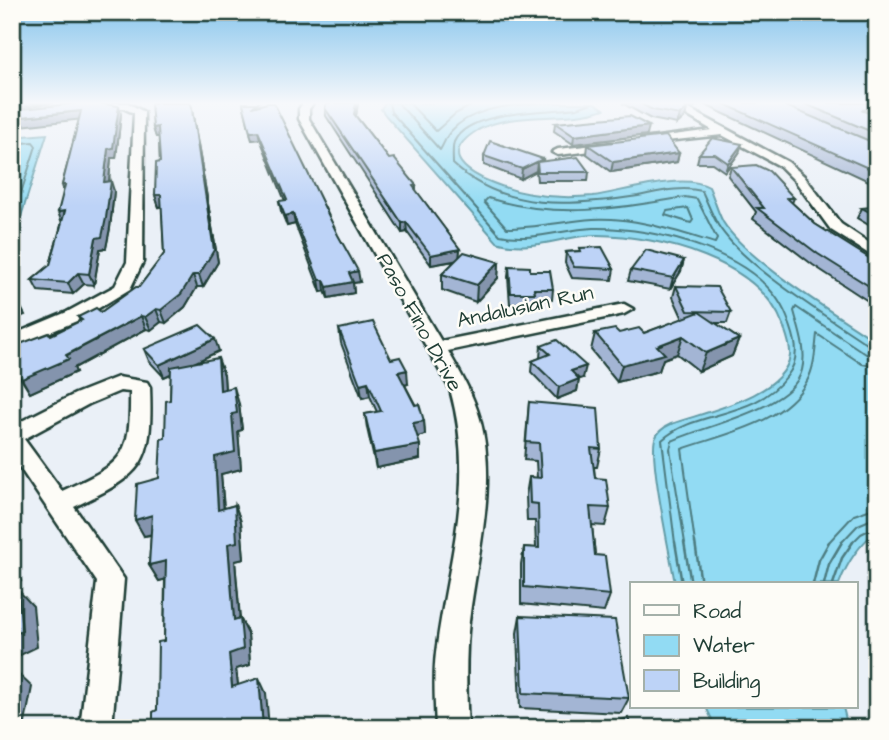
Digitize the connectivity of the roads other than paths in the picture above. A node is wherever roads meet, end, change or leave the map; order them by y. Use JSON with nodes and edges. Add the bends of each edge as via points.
{"nodes":[{"id":1,"x":138,"y":138,"type":"edge"},
{"id":2,"x":315,"y":138,"type":"edge"},
{"id":3,"x":673,"y":138,"type":"edge"},
{"id":4,"x":737,"y":138,"type":"edge"},
{"id":5,"x":558,"y":152,"type":"dead end"},
{"id":6,"x":877,"y":255,"type":"edge"},
{"id":7,"x":624,"y":309,"type":"dead end"},
{"id":8,"x":12,"y":342,"type":"edge"},
{"id":9,"x":436,"y":348,"type":"junction"},
{"id":10,"x":12,"y":438,"type":"edge"},
{"id":11,"x":58,"y":504,"type":"junction"},
{"id":12,"x":96,"y":728,"type":"edge"},
{"id":13,"x":452,"y":728,"type":"edge"}],
"edges":[{"from":1,"to":8,"type":"street","via":[[135,262],[122,289]]},
{"from":2,"to":9,"type":"street","name":"Paso Fino Drive"},
{"from":3,"to":5,"type":"street"},
{"from":4,"to":6,"type":"street","via":[[784,164],[836,227]]},
{"from":7,"to":9,"type":"street","name":"Andalusian Run"},
{"from":9,"to":13,"type":"street","name":"Paso Fino Drive","via":[[467,407],[476,460],[451,653]]},
{"from":10,"to":11,"type":"street"},
{"from":10,"to":11,"type":"street","via":[[118,384],[140,387],[135,453],[110,478]]},
{"from":11,"to":12,"type":"street","via":[[111,579]]}]}
